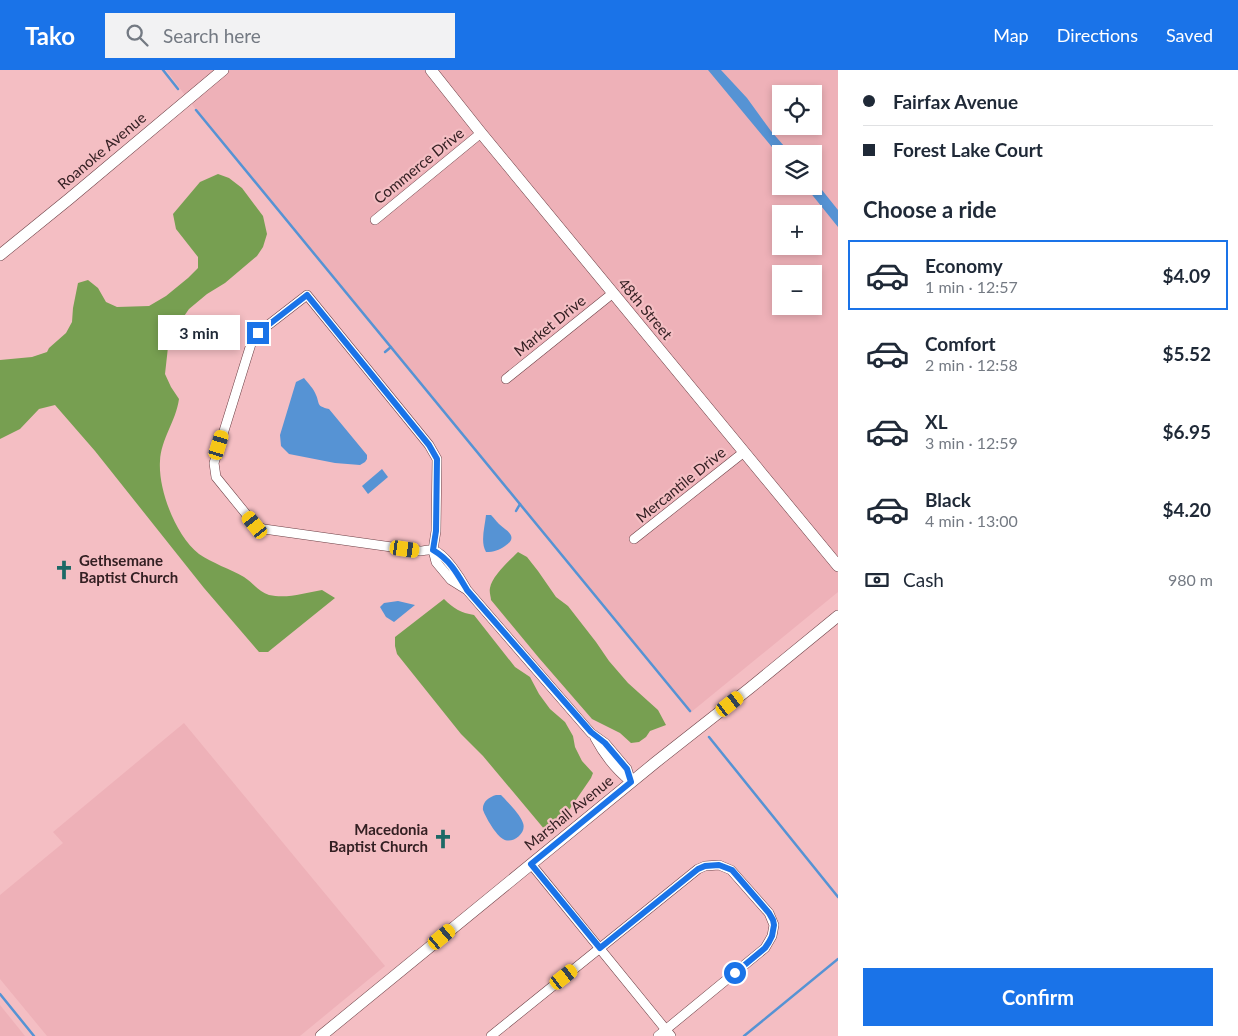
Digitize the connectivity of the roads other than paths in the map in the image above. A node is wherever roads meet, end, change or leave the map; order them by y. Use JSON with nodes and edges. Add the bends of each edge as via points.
{"nodes":[{"id":1,"x":223,"y":70,"type":"edge"},
{"id":2,"x":431,"y":70,"type":"edge"},
{"id":3,"x":481,"y":133,"type":"junction"},
{"id":4,"x":375,"y":220,"type":"dead end"},
{"id":5,"x":0,"y":255,"type":"edge"},
{"id":6,"x":613,"y":293,"type":"junction"},
{"id":7,"x":506,"y":379,"type":"dead end"},
{"id":8,"x":744,"y":452,"type":"junction"},
{"id":9,"x":634,"y":539,"type":"dead end"},
{"id":10,"x":433,"y":550,"type":"junction"},
{"id":11,"x":838,"y":566,"type":"edge"},
{"id":12,"x":838,"y":616,"type":"edge"},
{"id":13,"x":631,"y":782,"type":"junction"},
{"id":14,"x":531,"y":864,"type":"junction"},
{"id":15,"x":600,"y":948,"type":"junction"},
{"id":16,"x":668,"y":1033,"type":"edge"},
{"id":17,"x":321,"y":1036,"type":"edge"},
{"id":18,"x":491,"y":1036,"type":"edge"},
{"id":19,"x":658,"y":1036,"type":"edge"}],
"edges":[{"from":1,"to":5,"type":"street","name":"Roanoke Avenue"},
{"from":2,"to":3,"type":"street","name":"48th Street"},
{"from":3,"to":4,"type":"street","name":"Commerce Drive"},
{"from":3,"to":6,"type":"street","name":"48th Street"},
{"from":6,"to":7,"type":"street","name":"Market Drive"},
{"from":6,"to":8,"type":"street","name":"48th Street"},
{"from":8,"to":9,"type":"street","name":"Mercantile Drive"},
{"from":8,"to":11,"type":"street","name":"48th Street"},
{"from":10,"to":10,"type":"street","via":[[420,551],[264,530],[255,525],[216,477],[214,463],[251,344],[258,333],[307,295],[437,459]]},
{"from":10,"to":13,"type":"street","via":[[443,556],[467,590],[591,732],[605,743],[627,769]]},
{"from":12,"to":13,"type":"street","name":"Marshall Avenue"},
{"from":13,"to":14,"type":"street","name":"Marshall Avenue"},
{"from":14,"to":15,"type":"street"},
{"from":14,"to":17,"type":"street","name":"Marshall Avenue"},
{"from":15,"to":16,"type":"street"},
{"from":15,"to":16,"type":"street","via":[[705,866],[719,865],[734,872],[769,913],[774,925],[765,948]]},
{"from":15,"to":18,"type":"street"},
{"from":16,"to":19,"type":"street"}]}
